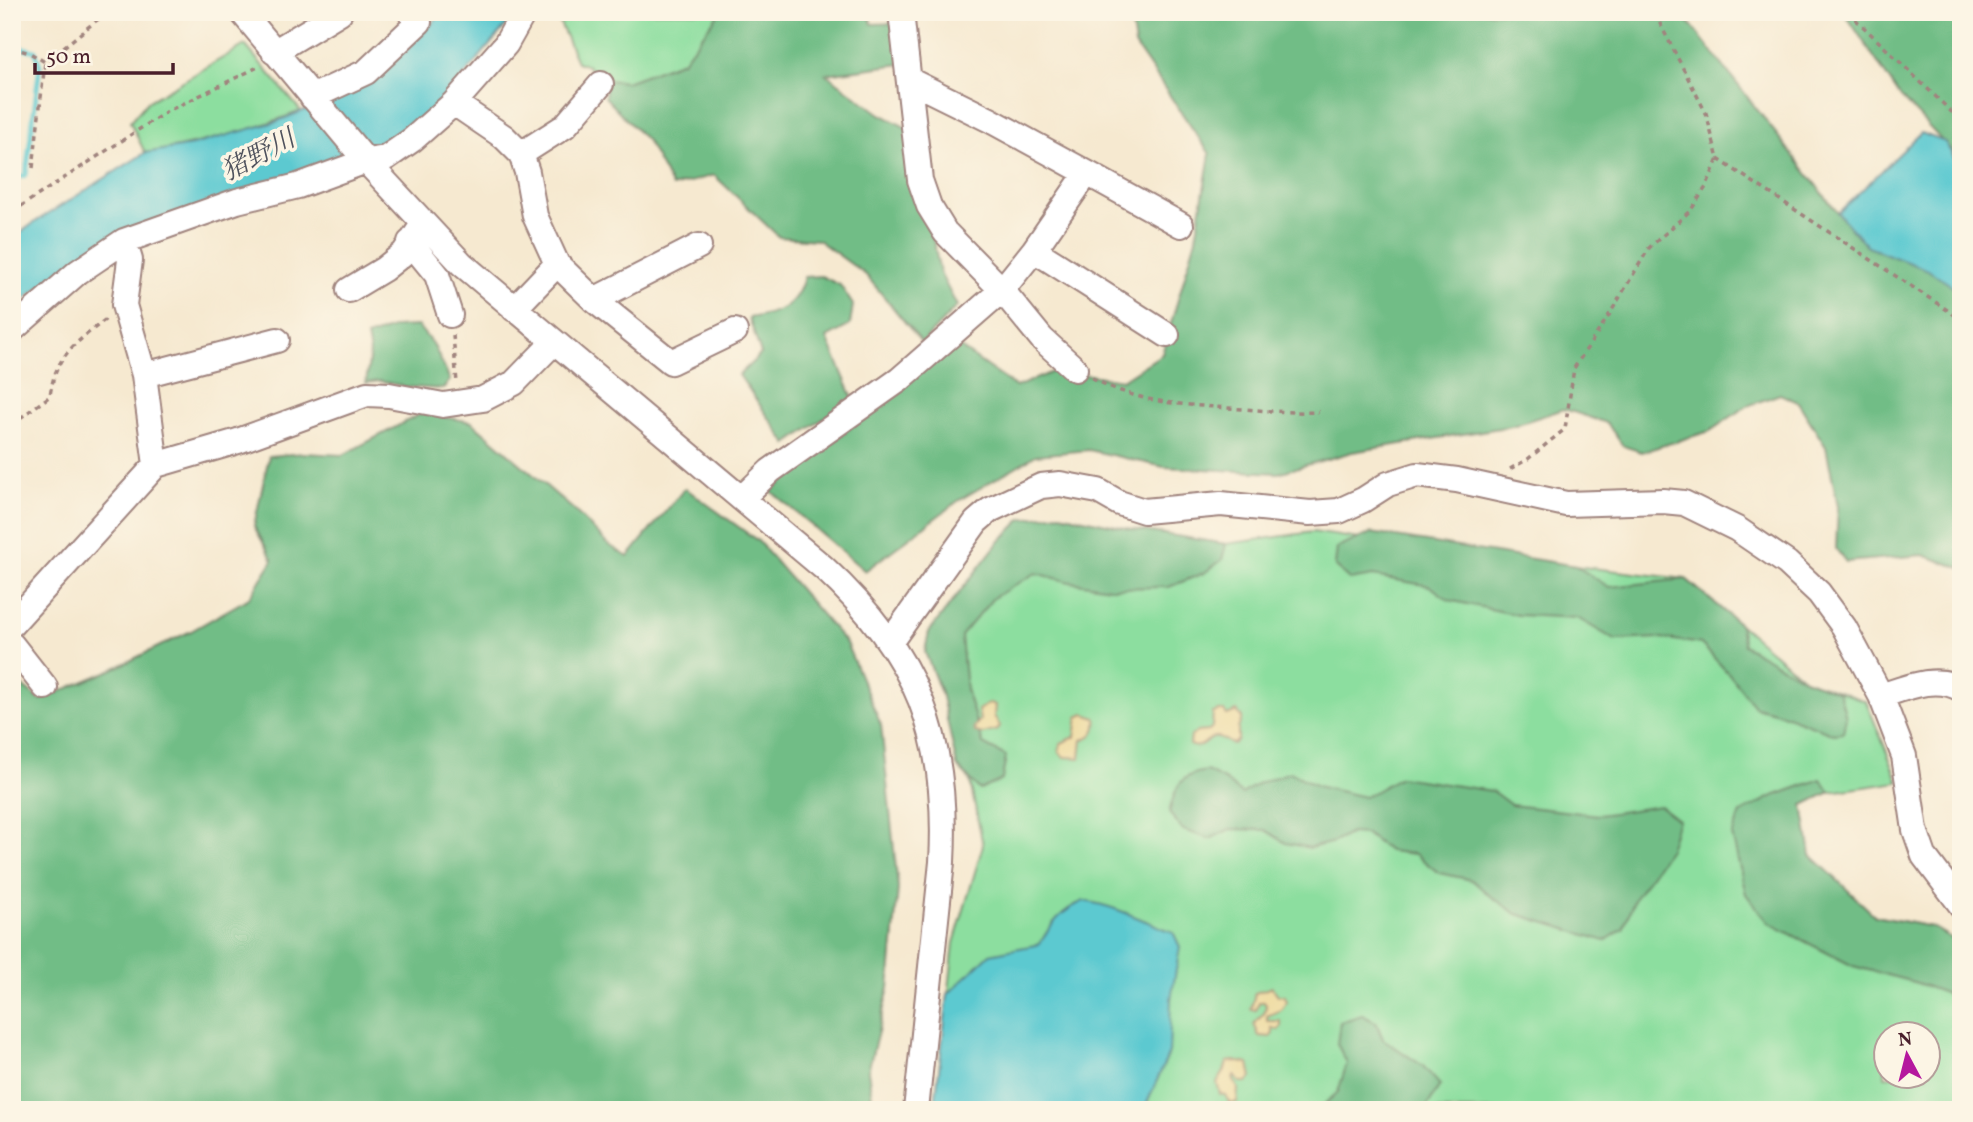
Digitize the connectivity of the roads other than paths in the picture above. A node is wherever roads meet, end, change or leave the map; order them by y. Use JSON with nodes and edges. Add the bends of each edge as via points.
{"nodes":[{"id":1,"x":340,"y":12,"type":"edge"},
{"id":2,"x":410,"y":12,"type":"edge"},
{"id":3,"x":524,"y":12,"type":"edge"},
{"id":4,"x":901,"y":12,"type":"edge"},
{"id":5,"x":249,"y":15,"type":"edge"},
{"id":6,"x":276,"y":54,"type":"junction"},
{"id":7,"x":908,"y":79,"type":"junction"},
{"id":8,"x":601,"y":84,"type":"dead end"},
{"id":9,"x":313,"y":98,"type":"junction"},
{"id":10,"x":454,"y":103,"type":"junction"},
{"id":11,"x":522,"y":154,"type":"junction"},
{"id":12,"x":366,"y":161,"type":"junction"},
{"id":13,"x":1087,"y":173,"type":"junction"},
{"id":14,"x":1181,"y":225,"type":"dead end"},
{"id":15,"x":416,"y":233,"type":"junction"},
{"id":16,"x":124,"y":241,"type":"junction"},
{"id":17,"x":699,"y":246,"type":"dead end"},
{"id":18,"x":1034,"y":250,"type":"junction"},
{"id":19,"x":557,"y":264,"type":"junction"},
{"id":20,"x":349,"y":290,"type":"dead end"},
{"id":21,"x":1002,"y":290,"type":"junction"},
{"id":22,"x":594,"y":300,"type":"junction"},
{"id":23,"x":514,"y":309,"type":"junction"},
{"id":24,"x":450,"y":315,"type":"road end"},
{"id":25,"x":12,"y":330,"type":"edge"},
{"id":26,"x":736,"y":331,"type":"dead end"},
{"id":27,"x":1167,"y":335,"type":"dead end"},
{"id":28,"x":277,"y":340,"type":"dead end"},
{"id":29,"x":554,"y":342,"type":"junction"},
{"id":30,"x":1075,"y":369,"type":"road end"},
{"id":31,"x":144,"y":375,"type":"junction"},
{"id":32,"x":156,"y":465,"type":"junction"},
{"id":33,"x":742,"y":498,"type":"junction"},
{"id":34,"x":12,"y":624,"type":"edge"},
{"id":35,"x":891,"y":641,"type":"junction"},
{"id":36,"x":12,"y":645,"type":"edge"},
{"id":37,"x":45,"y":687,"type":"dead end"},
{"id":38,"x":1961,"y":689,"type":"edge"},
{"id":39,"x":1881,"y":696,"type":"junction"},
{"id":40,"x":1961,"y":905,"type":"edge"},
{"id":41,"x":916,"y":1110,"type":"edge"}],
"edges":[{"from":1,"to":6,"type":"street"},
{"from":2,"to":9,"type":"street","via":[[419,22],[366,72]]},
{"from":3,"to":10,"type":"street","via":[[506,44]]},
{"from":4,"to":7,"type":"street"},
{"from":5,"to":6,"type":"street"},
{"from":6,"to":9,"type":"street"},
{"from":7,"to":13,"type":"street"},
{"from":7,"to":21,"type":"street","via":[[920,180],[929,206],[945,232]]},
{"from":8,"to":11,"type":"street","via":[[565,126]]},
{"from":9,"to":12,"type":"street"},
{"from":10,"to":11,"type":"street"},
{"from":10,"to":12,"type":"street","via":[[386,158]]},
{"from":11,"to":19,"type":"street","via":[[535,216]]},
{"from":12,"to":15,"type":"street"},
{"from":12,"to":16,"type":"street"},
{"from":13,"to":14,"type":"street"},
{"from":13,"to":18,"type":"street"},
{"from":15,"to":20,"type":"street","via":[[404,253]]},
{"from":15,"to":23,"type":"street","via":[[462,264]]},
{"from":15,"to":24,"type":"street"},
{"from":16,"to":25,"type":"street","via":[[78,272]]},
{"from":16,"to":31,"type":"street","via":[[130,260],[124,305]]},
{"from":17,"to":22,"type":"street"},
{"from":18,"to":21,"type":"street"},
{"from":18,"to":27,"type":"street"},
{"from":19,"to":22,"type":"street"},
{"from":19,"to":23,"type":"street"},
{"from":21,"to":30,"type":"street","via":[[1042,339]]},
{"from":21,"to":33,"type":"street","via":[[900,380],[770,471]]},
{"from":22,"to":26,"type":"street","via":[[671,362]]},
{"from":23,"to":29,"type":"street"},
{"from":28,"to":31,"type":"street"},
{"from":29,"to":32,"type":"street","via":[[514,383],[483,399],[443,405],[367,394]]},
{"from":29,"to":33,"type":"street"},
{"from":31,"to":32,"type":"street"},
{"from":32,"to":34,"type":"street"},
{"from":33,"to":35,"type":"street","via":[[855,597]]},
{"from":35,"to":39,"type":"street","via":[[976,522],[990,510],[1041,486],[1080,486],[1143,512],[1221,504],[1310,513],[1339,511],[1388,484],[1417,475],[1566,504],[1684,503],[1737,529],[1787,563],[1819,593],[1844,627]]},
{"from":35,"to":41,"type":"street","via":[[925,711],[943,798],[942,862]]},
{"from":36,"to":37,"type":"street"},
{"from":38,"to":39,"type":"street","via":[[1953,684],[1919,683]]},
{"from":39,"to":40,"type":"street","via":[[1904,756],[1915,830],[1924,856]]}]}
